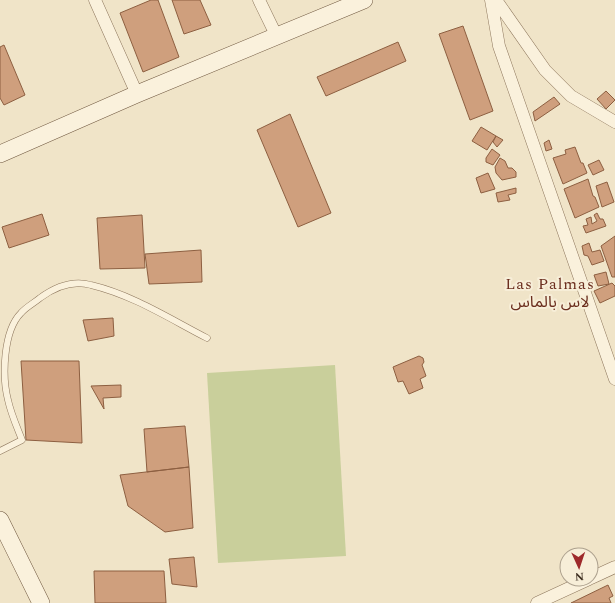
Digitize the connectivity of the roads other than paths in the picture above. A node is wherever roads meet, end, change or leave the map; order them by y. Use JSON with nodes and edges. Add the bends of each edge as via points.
{"nodes":[{"id":1,"x":95,"y":0,"type":"edge"},
{"id":2,"x":259,"y":0,"type":"edge"},
{"id":3,"x":364,"y":0,"type":"edge"},
{"id":4,"x":491,"y":0,"type":"edge"},
{"id":5,"x":496,"y":0,"type":"edge"},
{"id":6,"x":277,"y":37,"type":"junction"},
{"id":7,"x":137,"y":94,"type":"junction"},
{"id":8,"x":615,"y":122,"type":"edge"},
{"id":9,"x":0,"y":154,"type":"edge"},
{"id":10,"x":207,"y":338,"type":"dead end"},
{"id":11,"x":615,"y":379,"type":"edge"},
{"id":12,"x":0,"y":450,"type":"edge"},
{"id":13,"x":0,"y":520,"type":"edge"},
{"id":14,"x":615,"y":567,"type":"edge"},
{"id":15,"x":599,"y":575,"type":"edge"},
{"id":16,"x":572,"y":587,"type":"edge"},
{"id":17,"x":41,"y":603,"type":"edge"},
{"id":18,"x":537,"y":603,"type":"edge"}],
"edges":[{"from":1,"to":7,"type":"street"},
{"from":2,"to":6,"type":"street"},
{"from":3,"to":6,"type":"main road"},
{"from":4,"to":11,"type":"street","via":[[499,46]]},
{"from":5,"to":8,"type":"street","via":[[545,70],[570,96]]},
{"from":6,"to":7,"type":"main road"},
{"from":7,"to":9,"type":"main road"},
{"from":10,"to":12,"type":"lane","via":[[124,296],[91,285],[67,284],[54,290],[21,313],[9,333],[6,390],[22,440]]},
{"from":13,"to":17,"type":"main road"},
{"from":14,"to":15,"type":"street"},
{"from":16,"to":18,"type":"street"}]}
